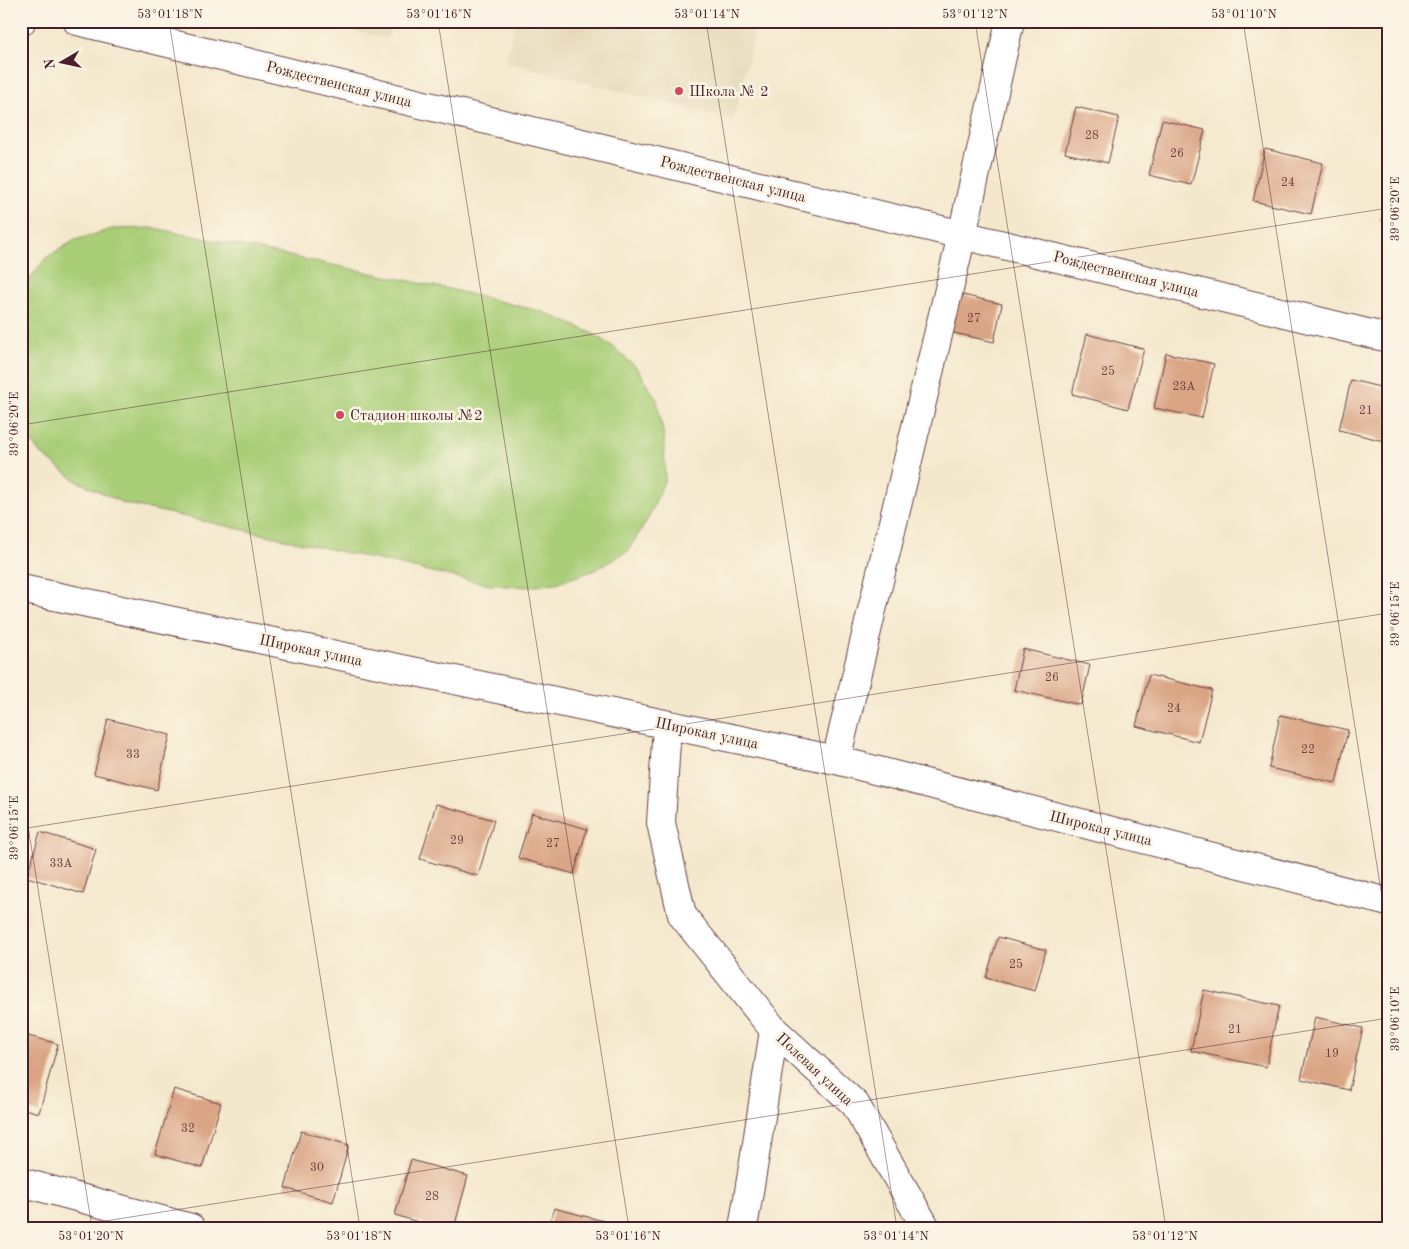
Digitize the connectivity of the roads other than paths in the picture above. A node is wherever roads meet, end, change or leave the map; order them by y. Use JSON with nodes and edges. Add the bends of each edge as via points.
{"nodes":[{"id":1,"x":77,"y":21,"type":"edge"},
{"id":2,"x":1010,"y":21,"type":"edge"},
{"id":3,"x":962,"y":235,"type":"junction"},
{"id":4,"x":1388,"y":338,"type":"edge"},
{"id":5,"x":21,"y":589,"type":"edge"},
{"id":6,"x":666,"y":725,"type":"junction"},
{"id":7,"x":836,"y":760,"type":"junction"},
{"id":8,"x":1388,"y":902,"type":"edge"},
{"id":9,"x":774,"y":1030,"type":"junction"},
{"id":10,"x":21,"y":1182,"type":"edge"},
{"id":11,"x":191,"y":1228,"type":"edge"},
{"id":12,"x":743,"y":1228,"type":"edge"},
{"id":13,"x":926,"y":1228,"type":"edge"}],
"edges":[{"from":1,"to":3,"type":"street","name":"Рождественская улица"},
{"from":2,"to":3,"type":"street"},
{"from":3,"to":4,"type":"street","name":"Рождественская улица"},
{"from":3,"to":7,"type":"street"},
{"from":5,"to":6,"type":"street","name":"Широкая улица"},
{"from":6,"to":7,"type":"street","name":"Широкая улица"},
{"from":6,"to":9,"type":"street","via":[[661,823],[682,915]]},
{"from":7,"to":8,"type":"street","name":"Широкая улица"},
{"from":9,"to":12,"type":"street","name":"Полевая улица"},
{"from":9,"to":13,"type":"street","name":"Полевая улица","via":[[855,1104]]},
{"from":10,"to":11,"type":"street"}]}
